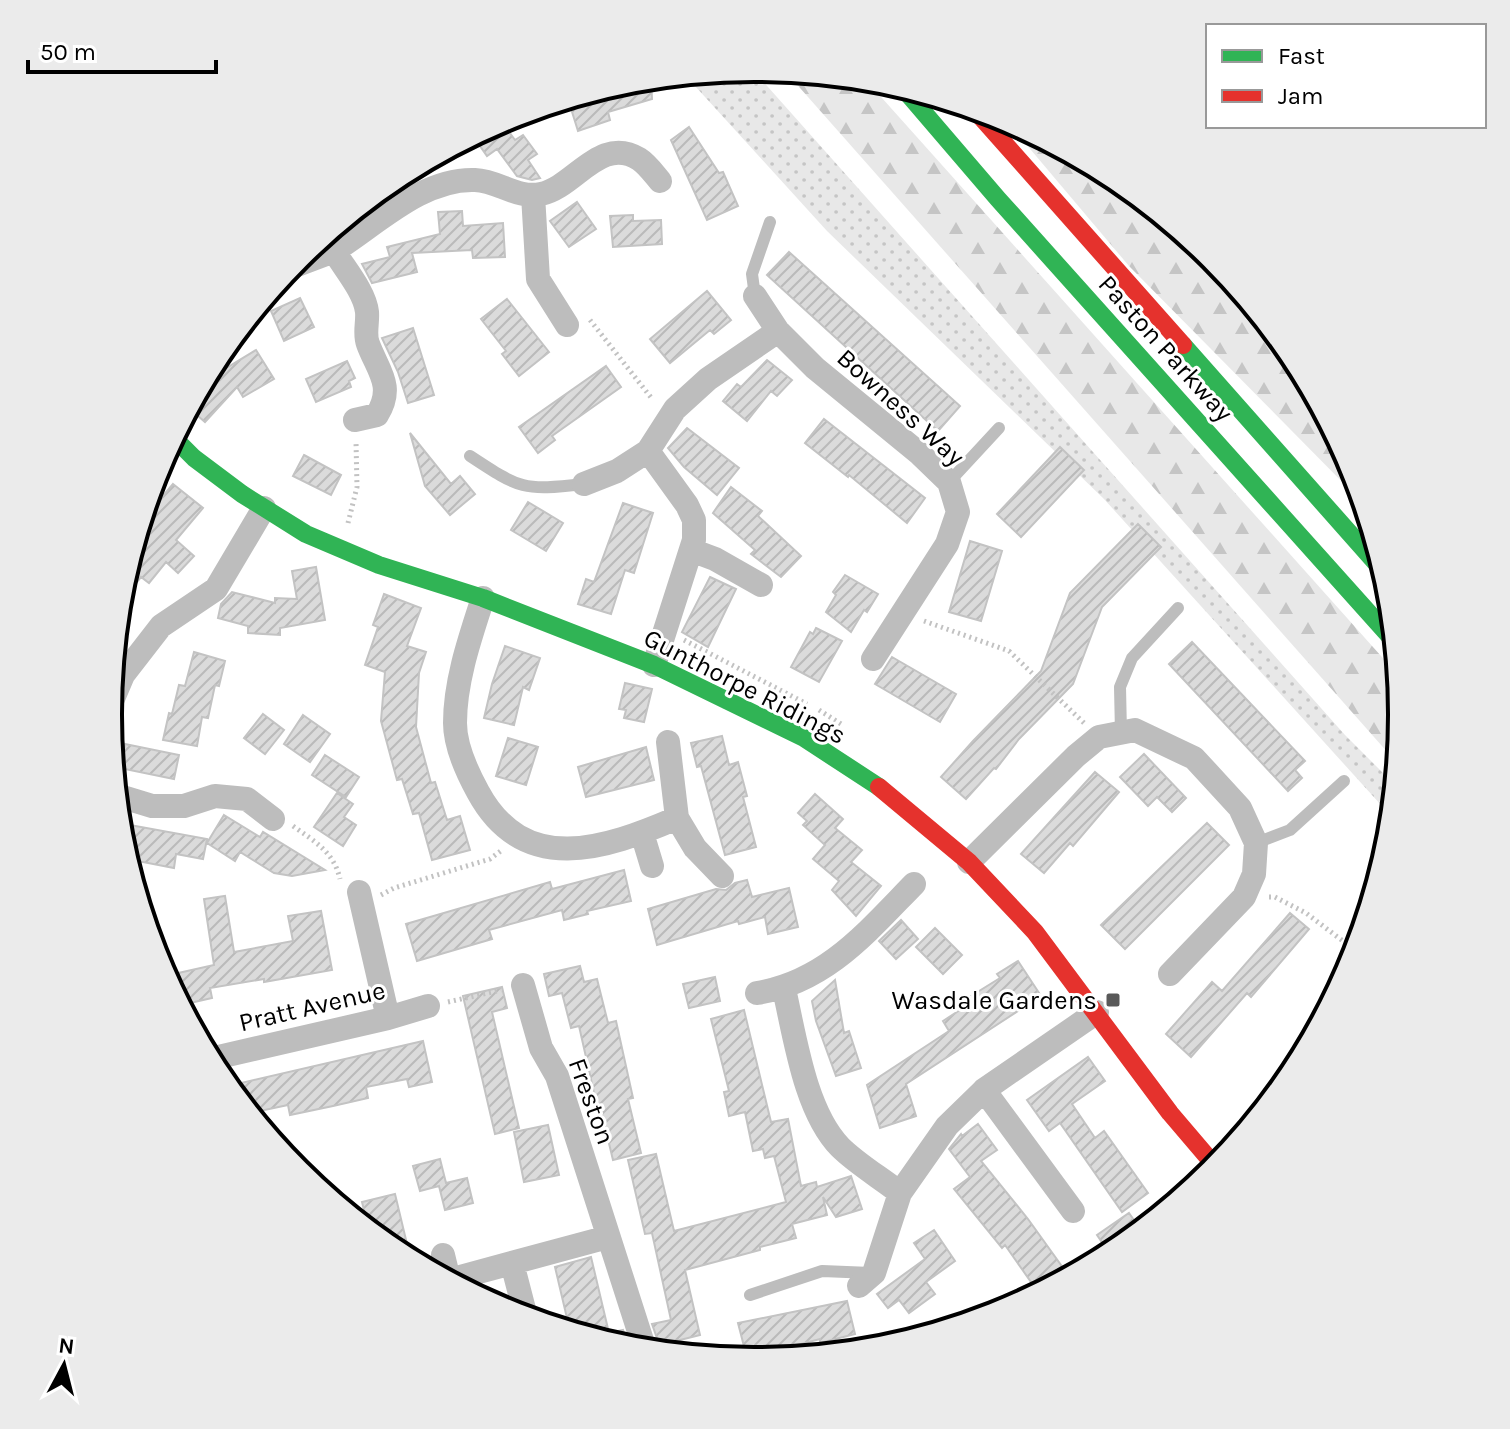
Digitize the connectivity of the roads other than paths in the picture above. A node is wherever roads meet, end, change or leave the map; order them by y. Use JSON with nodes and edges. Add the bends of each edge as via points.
{"nodes":[{"id":1,"x":916,"y":103,"type":"edge"},
{"id":2,"x":990,"y":128,"type":"edge"},
{"id":3,"x":660,"y":181,"type":"dead end"},
{"id":4,"x":533,"y":195,"type":"junction"},
{"id":5,"x":770,"y":222,"type":"dead end"},
{"id":6,"x":334,"y":251,"type":"junction"},
{"id":7,"x":319,"y":257,"type":"edge"},
{"id":8,"x":755,"y":296,"type":"joint"},
{"id":9,"x":575,"y":318,"type":"road end"},
{"id":10,"x":778,"y":331,"type":"junction"},
{"id":11,"x":355,"y":420,"type":"road end"},
{"id":12,"x":999,"y":428,"type":"dead end"},
{"id":13,"x":183,"y":447,"type":"edge"},
{"id":14,"x":648,"y":451,"type":"junction"},
{"id":15,"x":470,"y":456,"type":"dead end"},
{"id":16,"x":949,"y":482,"type":"junction"},
{"id":17,"x":584,"y":484,"type":"joint"},
{"id":18,"x":264,"y":508,"type":"junction"},
{"id":19,"x":691,"y":550,"type":"junction"},
{"id":20,"x":1366,"y":552,"type":"edge"},
{"id":21,"x":761,"y":585,"type":"dead end"},
{"id":22,"x":483,"y":598,"type":"junction"},
{"id":23,"x":1178,"y":608,"type":"dead end"},
{"id":24,"x":1381,"y":627,"type":"edge"},
{"id":25,"x":873,"y":659,"type":"dead end"},
{"id":26,"x":125,"y":665,"type":"edge"},
{"id":27,"x":654,"y":665,"type":"junction"},
{"id":28,"x":1110,"y":735,"type":"junction"},
{"id":29,"x":668,"y":742,"type":"dead end"},
{"id":30,"x":1344,"y":781,"type":"dead end"},
{"id":31,"x":128,"y":799,"type":"edge"},
{"id":32,"x":677,"y":818,"type":"junction"},
{"id":33,"x":273,"y":819,"type":"road end"},
{"id":34,"x":642,"y":833,"type":"junction"},
{"id":35,"x":1256,"y":843,"type":"junction"},
{"id":36,"x":969,"y":862,"type":"junction"},
{"id":37,"x":652,"y":866,"type":"dead end"},
{"id":38,"x":722,"y":876,"type":"dead end"},
{"id":39,"x":914,"y":884,"type":"dead end"},
{"id":40,"x":360,"y":899,"type":"road end"},
{"id":41,"x":1170,"y":974,"type":"dead end"},
{"id":42,"x":523,"y":985,"type":"road end"},
{"id":43,"x":784,"y":989,"type":"junction"},
{"id":44,"x":757,"y":993,"type":"dead end"},
{"id":45,"x":428,"y":1006,"type":"road end"},
{"id":46,"x":1097,"y":1012,"type":"junction"},
{"id":47,"x":388,"y":1018,"type":"junction"},
{"id":48,"x":223,"y":1056,"type":"edge"},
{"id":49,"x":984,"y":1090,"type":"junction"},
{"id":50,"x":1207,"y":1157,"type":"edge"},
{"id":51,"x":900,"y":1193,"type":"junction"},
{"id":52,"x":1073,"y":1211,"type":"dead end"},
{"id":53,"x":608,"y":1237,"type":"junction"},
{"id":54,"x":443,"y":1255,"type":"dead end"},
{"id":55,"x":512,"y":1263,"type":"junction"},
{"id":56,"x":446,"y":1266,"type":"edge"},
{"id":57,"x":464,"y":1276,"type":"edge"},
{"id":58,"x":866,"y":1280,"type":"joint"},
{"id":59,"x":750,"y":1295,"type":"dead end"},
{"id":60,"x":522,"y":1302,"type":"edge"},
{"id":61,"x":641,"y":1337,"type":"edge"}],
"edges":[{"from":1,"to":24,"type":"main road","name":"Paston Parkway"},
{"from":2,"to":20,"type":"main road","name":"Paston Parkway"},
{"from":3,"to":4,"type":"street","via":[[641,160],[612,153],[555,189]]},
{"from":4,"to":6,"type":"street","via":[[484,181],[437,187]]},
{"from":4,"to":9,"type":"street","via":[[538,279]]},
{"from":5,"to":8,"type":"lane","via":[[752,274]]},
{"from":6,"to":7,"type":"street"},
{"from":6,"to":11,"type":"street","via":[[363,299],[367,342],[383,376],[385,402],[377,415]]},
{"from":8,"to":10,"type":"street","name":"Bowness Way"},
{"from":10,"to":14,"type":"street","via":[[675,409]]},
{"from":10,"to":16,"type":"street","name":"Bowness Way"},
{"from":12,"to":16,"type":"lane"},
{"from":13,"to":18,"type":"main road","name":"Gunthorpe Ridings"},
{"from":14,"to":17,"type":"street"},
{"from":14,"to":19,"type":"street","via":[[694,520]]},
{"from":15,"to":17,"type":"lane","via":[[519,485],[539,489]]},
{"from":16,"to":25,"type":"street","name":"Bowness Way","via":[[958,512],[947,544]]},
{"from":18,"to":22,"type":"main road","name":"Gunthorpe Ridings","via":[[331,546]]},
{"from":18,"to":26,"type":"street","via":[[216,589],[161,626]]},
{"from":19,"to":21,"type":"street"},
{"from":19,"to":27,"type":"street"},
{"from":22,"to":27,"type":"main road","name":"Gunthorpe Ridings"},
{"from":22,"to":34,"type":"street","via":[[457,691],[455,727],[465,768],[490,813],[520,839],[555,848],[591,848]]},
{"from":23,"to":28,"type":"lane","via":[[1132,658]]},
{"from":27,"to":36,"type":"main road","name":"Gunthorpe Ridings","via":[[804,738],[880,787]]},
{"from":28,"to":35,"type":"street","via":[[1135,730],[1194,758],[1240,808]]},
{"from":28,"to":36,"type":"street","via":[[1076,756]]},
{"from":29,"to":32,"type":"street"},
{"from":30,"to":35,"type":"lane","via":[[1290,830]]},
{"from":31,"to":33,"type":"street","via":[[152,806],[184,806],[215,796],[247,799]]},
{"from":32,"to":34,"type":"street"},
{"from":32,"to":38,"type":"street","via":[[695,848]]},
{"from":34,"to":37,"type":"street"},
{"from":35,"to":41,"type":"street","via":[[1254,874],[1244,897]]},
{"from":36,"to":46,"type":"main road","name":"Gunthorpe Ridings","via":[[1035,932]]},
{"from":39,"to":43,"type":"street","via":[[840,958]]},
{"from":40,"to":47,"type":"street"},
{"from":42,"to":53,"type":"street","name":"Freston"},
{"from":43,"to":44,"type":"street"},
{"from":43,"to":51,"type":"street","via":[[801,1067],[818,1112],[839,1146]]},
{"from":45,"to":47,"type":"street","name":"Pratt Avenue"},
{"from":46,"to":49,"type":"street"},
{"from":46,"to":50,"type":"main road","name":"Gunthorpe Ridings"},
{"from":47,"to":48,"type":"street","name":"Pratt Avenue"},
{"from":49,"to":51,"type":"street","via":[[947,1126]]},
{"from":49,"to":52,"type":"street"},
{"from":51,"to":58,"type":"street"},
{"from":53,"to":55,"type":"street"},
{"from":53,"to":61,"type":"street","name":"Freston"},
{"from":54,"to":56,"type":"street"},
{"from":55,"to":57,"type":"street"},
{"from":55,"to":60,"type":"street"},
{"from":58,"to":59,"type":"lane","via":[[822,1271]]}]}
